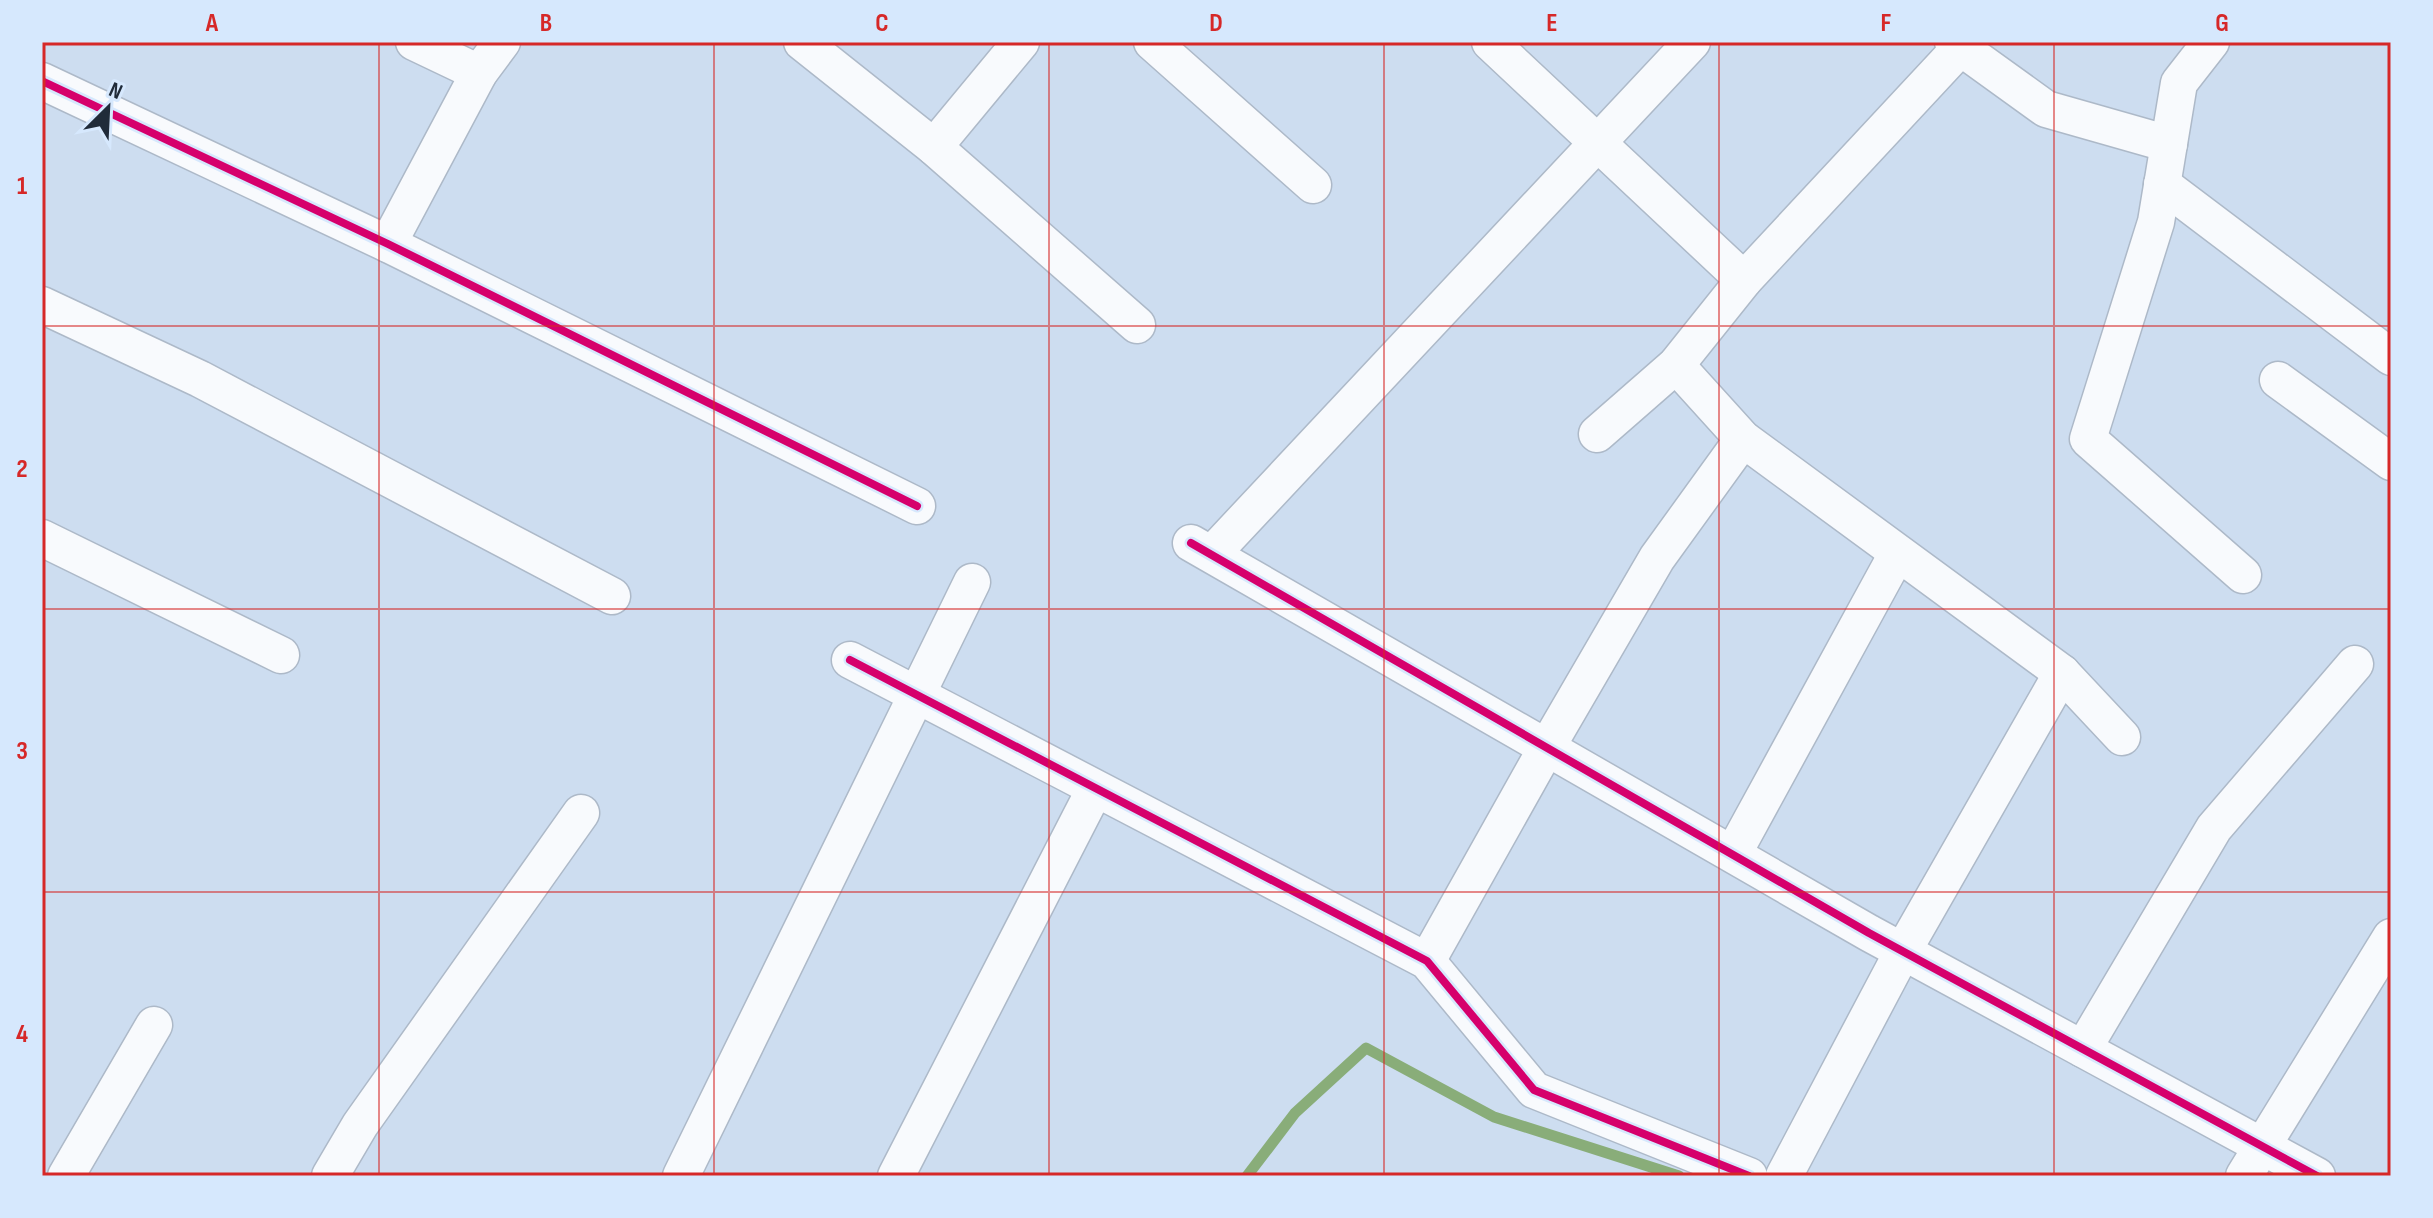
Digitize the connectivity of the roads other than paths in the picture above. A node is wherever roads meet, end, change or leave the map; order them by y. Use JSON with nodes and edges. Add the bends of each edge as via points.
{"nodes":[{"id":1,"x":414,"y":42,"type":"edge"},
{"id":2,"x":502,"y":42,"type":"edge"},
{"id":3,"x":802,"y":42,"type":"edge"},
{"id":4,"x":1021,"y":42,"type":"edge"},
{"id":5,"x":1152,"y":42,"type":"edge"},
{"id":6,"x":1490,"y":42,"type":"edge"},
{"id":7,"x":1692,"y":42,"type":"edge"},
{"id":8,"x":2211,"y":42,"type":"edge"},
{"id":9,"x":1956,"y":45,"type":"edge"},
{"id":10,"x":479,"y":73,"type":"junction"},
{"id":11,"x":42,"y":81,"type":"edge"},
{"id":12,"x":1597,"y":143,"type":"junction"},
{"id":13,"x":2169,"y":144,"type":"junction"},
{"id":14,"x":934,"y":147,"type":"junction"},
{"id":15,"x":2162,"y":184,"type":"junction"},
{"id":16,"x":1313,"y":185,"type":"dead end"},
{"id":17,"x":388,"y":244,"type":"junction"},
{"id":18,"x":1744,"y":280,"type":"junction"},
{"id":19,"x":42,"y":305,"type":"edge"},
{"id":20,"x":1137,"y":325,"type":"dead end"},
{"id":21,"x":2391,"y":357,"type":"edge"},
{"id":22,"x":1676,"y":365,"type":"junction"},
{"id":23,"x":2278,"y":380,"type":"dead end"},
{"id":24,"x":1597,"y":434,"type":"dead end"},
{"id":25,"x":1743,"y":439,"type":"junction"},
{"id":26,"x":2391,"y":462,"type":"edge"},
{"id":27,"x":917,"y":506,"type":"dead end"},
{"id":28,"x":42,"y":538,"type":"edge"},
{"id":29,"x":1897,"y":554,"type":"junction"},
{"id":30,"x":2243,"y":575,"type":"dead end"},
{"id":31,"x":972,"y":582,"type":"dead end"},
{"id":32,"x":612,"y":596,"type":"dead end"},
{"id":33,"x":281,"y":655,"type":"dead end"},
{"id":34,"x":850,"y":660,"type":"dead end"},
{"id":35,"x":2355,"y":664,"type":"dead end"},
{"id":36,"x":2062,"y":673,"type":"junction"},
{"id":37,"x":916,"y":694,"type":"junction"},
{"id":38,"x":2122,"y":737,"type":"dead end"},
{"id":39,"x":1547,"y":747,"type":"junction"},
{"id":40,"x":1095,"y":789,"type":"junction"},
{"id":41,"x":581,"y":813,"type":"dead end"},
{"id":42,"x":1733,"y":854,"type":"junction"},
{"id":43,"x":2391,"y":937,"type":"edge"},
{"id":44,"x":1903,"y":951,"type":"junction"},
{"id":45,"x":1427,"y":961,"type":"junction"},
{"id":46,"x":154,"y":1025,"type":"dead end"},
{"id":47,"x":2083,"y":1049,"type":"junction"},
{"id":48,"x":2253,"y":1161,"type":"edge"},
{"id":49,"x":66,"y":1176,"type":"edge"},
{"id":50,"x":330,"y":1176,"type":"edge"},
{"id":51,"x":681,"y":1176,"type":"edge"},
{"id":52,"x":896,"y":1176,"type":"edge"},
{"id":53,"x":1749,"y":1176,"type":"edge"},
{"id":54,"x":1784,"y":1176,"type":"edge"},
{"id":55,"x":2317,"y":1176,"type":"edge"}],
"edges":[{"from":1,"to":10,"type":"street"},
{"from":2,"to":10,"type":"street"},
{"from":3,"to":14,"type":"street"},
{"from":4,"to":14,"type":"street"},
{"from":5,"to":16,"type":"street"},
{"from":6,"to":12,"type":"street"},
{"from":7,"to":12,"type":"street"},
{"from":8,"to":13,"type":"street","via":[[2179,83]]},
{"from":9,"to":13,"type":"street","via":[[2046,109]]},
{"from":9,"to":18,"type":"street"},
{"from":10,"to":17,"type":"street"},
{"from":11,"to":17,"type":"street"},
{"from":12,"to":18,"type":"street"},
{"from":12,"to":39,"type":"street","via":[[1201,549]]},
{"from":13,"to":15,"type":"street"},
{"from":14,"to":20,"type":"street"},
{"from":15,"to":21,"type":"street"},
{"from":15,"to":30,"type":"street","via":[[2156,222],[2088,439]]},
{"from":17,"to":27,"type":"street"},
{"from":18,"to":22,"type":"street"},
{"from":19,"to":32,"type":"street","via":[[200,379]]},
{"from":22,"to":24,"type":"street"},
{"from":22,"to":25,"type":"street"},
{"from":23,"to":26,"type":"street"},
{"from":25,"to":29,"type":"street"},
{"from":25,"to":39,"type":"street","via":[[1657,558]]},
{"from":28,"to":33,"type":"street"},
{"from":29,"to":36,"type":"street"},
{"from":29,"to":42,"type":"street"},
{"from":31,"to":37,"type":"street"},
{"from":34,"to":37,"type":"street"},
{"from":35,"to":47,"type":"street","via":[[2214,828]]},
{"from":36,"to":38,"type":"street"},
{"from":36,"to":44,"type":"street"},
{"from":37,"to":40,"type":"street"},
{"from":37,"to":51,"type":"street"},
{"from":39,"to":42,"type":"street"},
{"from":39,"to":45,"type":"street"},
{"from":40,"to":45,"type":"street"},
{"from":40,"to":52,"type":"street"},
{"from":41,"to":50,"type":"street","via":[[360,1125]]},
{"from":42,"to":44,"type":"street"},
{"from":43,"to":48,"type":"street"},
{"from":44,"to":47,"type":"street"},
{"from":44,"to":54,"type":"street"},
{"from":45,"to":53,"type":"street","via":[[1534,1090]]},
{"from":46,"to":49,"type":"street"},
{"from":47,"to":48,"type":"street"},
{"from":48,"to":55,"type":"street"}]}
